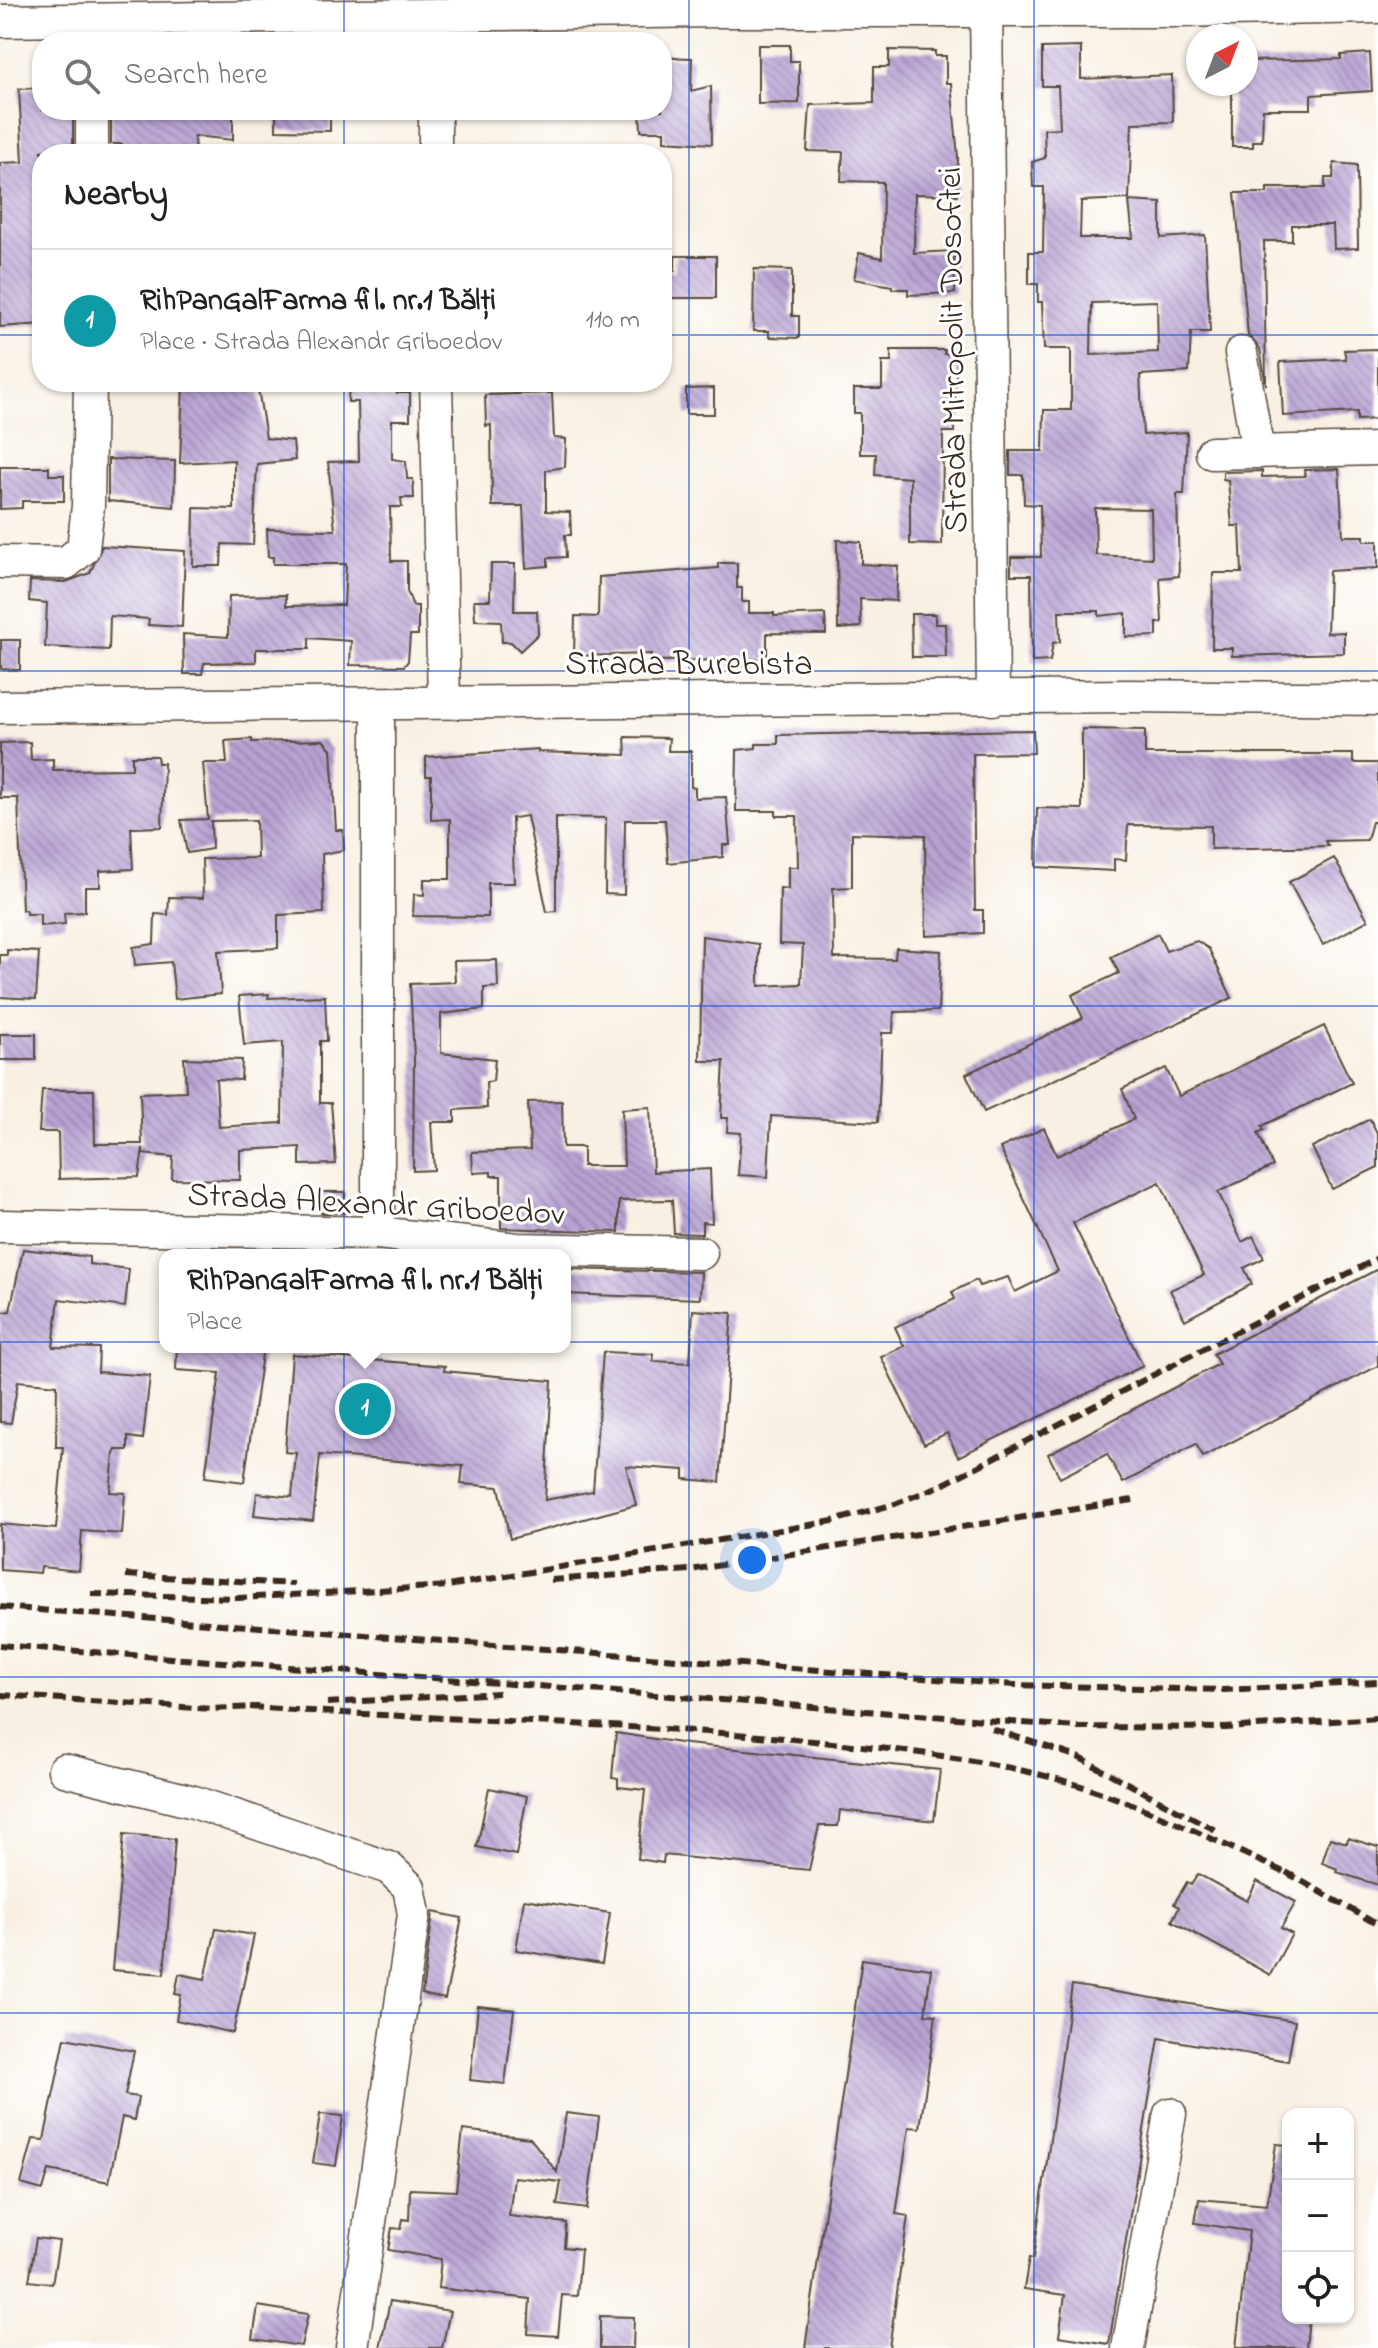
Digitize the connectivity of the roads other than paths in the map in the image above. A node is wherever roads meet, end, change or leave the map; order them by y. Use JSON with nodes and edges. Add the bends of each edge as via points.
{"nodes":[{"id":1,"x":986,"y":5,"type":"edge"},
{"id":2,"x":1378,"y":7,"type":"edge"},
{"id":3,"x":434,"y":20,"type":"edge"},
{"id":4,"x":0,"y":21,"type":"edge"},
{"id":5,"x":92,"y":32,"type":"edge"},
{"id":6,"x":92,"y":120,"type":"edge"},
{"id":7,"x":435,"y":120,"type":"edge"},
{"id":8,"x":92,"y":144,"type":"edge"},
{"id":9,"x":435,"y":144,"type":"edge"},
{"id":10,"x":1241,"y":353,"type":"dead end"},
{"id":11,"x":90,"y":392,"type":"edge"},
{"id":12,"x":436,"y":392,"type":"edge"},
{"id":13,"x":1378,"y":449,"type":"edge"},
{"id":14,"x":1258,"y":452,"type":"junction"},
{"id":15,"x":1212,"y":453,"type":"dead end"},
{"id":16,"x":0,"y":562,"type":"edge"},
{"id":17,"x":993,"y":699,"type":"junction"},
{"id":18,"x":1378,"y":699,"type":"edge"},
{"id":19,"x":444,"y":700,"type":"junction"},
{"id":20,"x":378,"y":704,"type":"junction"},
{"id":21,"x":0,"y":707,"type":"edge"},
{"id":22,"x":0,"y":1226,"type":"edge"},
{"id":23,"x":378,"y":1233,"type":"junction"},
{"id":24,"x":517,"y":1249,"type":"edge"},
{"id":25,"x":571,"y":1250,"type":"edge"},
{"id":26,"x":701,"y":1253,"type":"dead end"},
{"id":27,"x":64,"y":1770,"type":"dead end"},
{"id":28,"x":1170,"y":2114,"type":"dead end"},
{"id":29,"x":352,"y":2348,"type":"edge"},
{"id":30,"x":1128,"y":2348,"type":"edge"}],
"edges":[{"from":1,"to":2,"type":"street"},
{"from":1,"to":3,"type":"street"},
{"from":1,"to":17,"type":"street","name":"Strada Mitropolit Dosoftei"},
{"from":3,"to":5,"type":"street"},
{"from":4,"to":5,"type":"street"},
{"from":6,"to":8,"type":"street"},
{"from":7,"to":9,"type":"street"},
{"from":10,"to":14,"type":"street"},
{"from":11,"to":16,"type":"street","via":[[83,549],[66,563]]},
{"from":12,"to":19,"type":"street"},
{"from":13,"to":14,"type":"street"},
{"from":14,"to":15,"type":"street"},
{"from":17,"to":18,"type":"street","name":"Strada Burebista"},
{"from":17,"to":19,"type":"street","name":"Strada Burebista"},
{"from":19,"to":20,"type":"street","name":"Strada Burebista"},
{"from":20,"to":21,"type":"street","name":"Strada Burebista"},
{"from":20,"to":23,"type":"street"},
{"from":22,"to":23,"type":"street","name":"Strada Alexandr Griboedov"},
{"from":23,"to":24,"type":"street","name":"Strada Alexandr Griboedov"},
{"from":25,"to":26,"type":"street","name":"Strada Alexandr Griboedov"},
{"from":27,"to":29,"type":"street","via":[[224,1812],[389,1868],[409,1887],[414,1914]]},
{"from":28,"to":30,"type":"street"}]}
